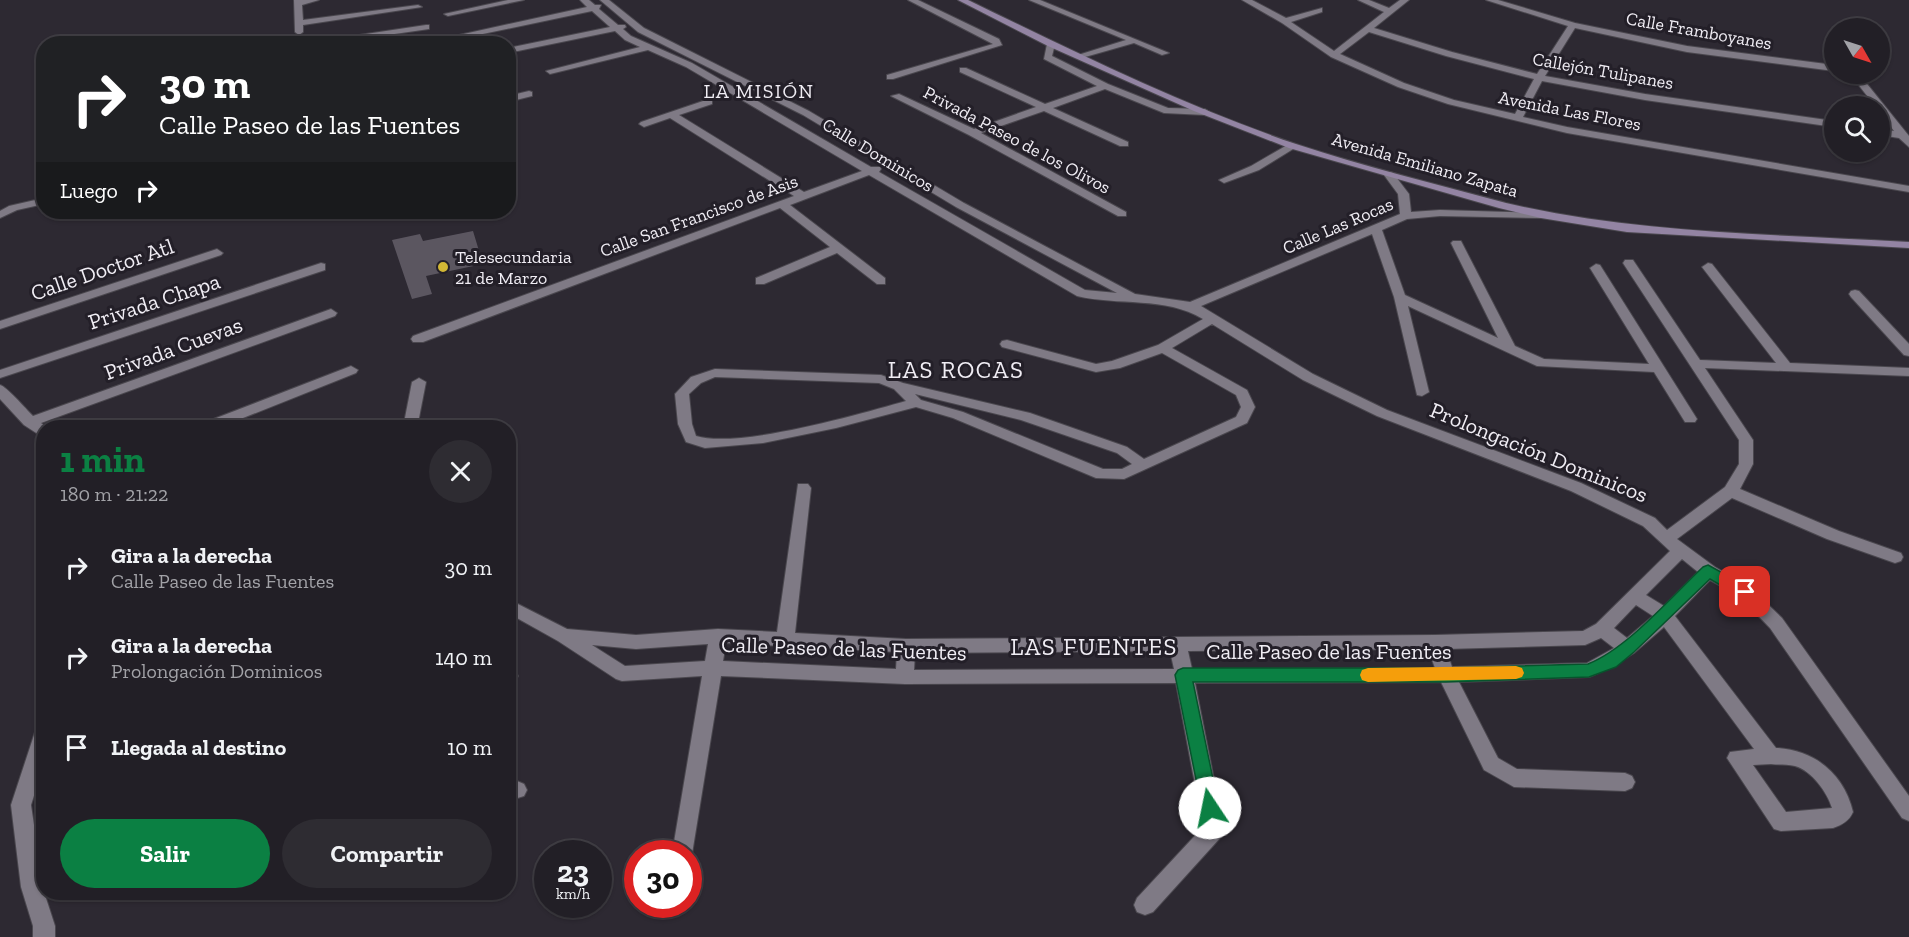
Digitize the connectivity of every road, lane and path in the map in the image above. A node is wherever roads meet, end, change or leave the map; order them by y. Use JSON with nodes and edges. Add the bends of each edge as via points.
{"nodes":[{"id":1,"x":315,"y":0,"type":"edge"},
{"id":2,"x":520,"y":0,"type":"edge"},
{"id":3,"x":584,"y":0,"type":"edge"},
{"id":4,"x":912,"y":0,"type":"edge"},
{"id":5,"x":962,"y":0,"type":"edge"},
{"id":6,"x":1033,"y":0,"type":"edge"},
{"id":7,"x":1246,"y":0,"type":"edge"},
{"id":8,"x":1362,"y":0,"type":"edge"},
{"id":9,"x":1405,"y":0,"type":"edge"},
{"id":10,"x":1490,"y":0,"type":"edge"},
{"id":11,"x":298,"y":1,"type":"edge"},
{"id":12,"x":607,"y":3,"type":"edge"},
{"id":13,"x":418,"y":7,"type":"dead end"},
{"id":14,"x":593,"y":8,"type":"junction"},
{"id":15,"x":1319,"y":10,"type":"dead end"},
{"id":16,"x":1389,"y":11,"type":"junction"},
{"id":17,"x":448,"y":14,"type":"dead end"},
{"id":18,"x":1285,"y":21,"type":"junction"},
{"id":19,"x":298,"y":23,"type":"junction"},
{"id":20,"x":634,"y":24,"type":"junction"},
{"id":21,"x":1573,"y":25,"type":"junction"},
{"id":22,"x":426,"y":27,"type":"dead end"},
{"id":23,"x":615,"y":28,"type":"junction"},
{"id":24,"x":1370,"y":29,"type":"junction"},
{"id":25,"x":300,"y":36,"type":"edge"},
{"id":26,"x":360,"y":36,"type":"edge"},
{"id":27,"x":459,"y":36,"type":"edge"},
{"id":28,"x":1133,"y":41,"type":"junction"},
{"id":29,"x":667,"y":42,"type":"junction"},
{"id":30,"x":1051,"y":44,"type":"junction"},
{"id":31,"x":648,"y":47,"type":"junction"},
{"id":32,"x":516,"y":49,"type":"edge"},
{"id":33,"x":1165,"y":53,"type":"dead end"},
{"id":34,"x":1334,"y":55,"type":"junction"},
{"id":35,"x":1081,"y":57,"type":"junction"},
{"id":36,"x":1824,"y":67,"type":"edge"},
{"id":37,"x":963,"y":70,"type":"dead end"},
{"id":38,"x":550,"y":71,"type":"dead end"},
{"id":39,"x":891,"y":77,"type":"dead end"},
{"id":40,"x":1539,"y":78,"type":"junction"},
{"id":41,"x":1863,"y":84,"type":"edge"},
{"id":42,"x":1105,"y":86,"type":"junction"},
{"id":43,"x":756,"y":87,"type":"junction"},
{"id":44,"x":738,"y":93,"type":"junction"},
{"id":45,"x":529,"y":94,"type":"dead end"},
{"id":46,"x":896,"y":96,"type":"dead end"},
{"id":47,"x":516,"y":97,"type":"edge"},
{"id":48,"x":709,"y":102,"type":"dead end"},
{"id":49,"x":1046,"y":107,"type":"junction"},
{"id":50,"x":1205,"y":112,"type":"junction"},
{"id":51,"x":672,"y":115,"type":"junction"},
{"id":52,"x":1517,"y":119,"type":"junction"},
{"id":53,"x":1824,"y":123,"type":"edge"},
{"id":54,"x":644,"y":124,"type":"dead end"},
{"id":55,"x":973,"y":132,"type":"junction"},
{"id":56,"x":1890,"y":135,"type":"edge"},
{"id":57,"x":1907,"y":140,"type":"edge"},
{"id":58,"x":1124,"y":144,"type":"dead end"},
{"id":59,"x":1293,"y":146,"type":"junction"},
{"id":60,"x":892,"y":164,"type":"junction"},
{"id":61,"x":870,"y":172,"type":"junction"},
{"id":62,"x":1389,"y":175,"type":"junction"},
{"id":63,"x":1224,"y":180,"type":"dead end"},
{"id":64,"x":1909,"y":189,"type":"edge"},
{"id":65,"x":804,"y":197,"type":"junction"},
{"id":66,"x":36,"y":203,"type":"edge"},
{"id":67,"x":783,"y":205,"type":"junction"},
{"id":68,"x":1122,"y":214,"type":"dead end"},
{"id":69,"x":0,"y":215,"type":"edge"},
{"id":70,"x":1541,"y":215,"type":"junction"},
{"id":71,"x":1405,"y":216,"type":"junction"},
{"id":72,"x":1376,"y":229,"type":"junction"},
{"id":73,"x":1457,"y":243,"type":"dead end"},
{"id":74,"x":1909,"y":245,"type":"edge"},
{"id":75,"x":838,"y":248,"type":"junction"},
{"id":76,"x":217,"y":253,"type":"dead end"},
{"id":77,"x":1629,"y":263,"type":"dead end"},
{"id":78,"x":321,"y":267,"type":"dead end"},
{"id":79,"x":1708,"y":267,"type":"dead end"},
{"id":80,"x":1596,"y":268,"type":"dead end"},
{"id":81,"x":880,"y":280,"type":"dead end"},
{"id":82,"x":760,"y":281,"type":"dead end"},
{"id":83,"x":1856,"y":294,"type":"dead end"},
{"id":84,"x":1133,"y":297,"type":"junction"},
{"id":85,"x":1400,"y":297,"type":"junction"},
{"id":86,"x":1191,"y":306,"type":"junction"},
{"id":87,"x":331,"y":313,"type":"dead end"},
{"id":88,"x":1213,"y":318,"type":"junction"},
{"id":89,"x":0,"y":325,"type":"edge"},
{"id":90,"x":418,"y":339,"type":"dead end"},
{"id":91,"x":1007,"y":344,"type":"dead end"},
{"id":92,"x":1163,"y":348,"type":"junction"},
{"id":93,"x":1511,"y":350,"type":"junction"},
{"id":94,"x":1909,"y":352,"type":"edge"},
{"id":95,"x":1697,"y":364,"type":"junction"},
{"id":96,"x":1786,"y":367,"type":"junction"},
{"id":97,"x":1659,"y":368,"type":"junction"},
{"id":98,"x":351,"y":370,"type":"dead end"},
{"id":99,"x":1909,"y":372,"type":"edge"},
{"id":100,"x":0,"y":374,"type":"edge"},
{"id":101,"x":419,"y":382,"type":"dead end"},
{"id":102,"x":899,"y":386,"type":"junction"},
{"id":103,"x":0,"y":390,"type":"edge"},
{"id":104,"x":1422,"y":392,"type":"dead end"},
{"id":105,"x":916,"y":404,"type":"junction"},
{"id":106,"x":1690,"y":419,"type":"dead end"},
{"id":107,"x":223,"y":420,"type":"edge"},
{"id":108,"x":412,"y":420,"type":"edge"},
{"id":109,"x":29,"y":422,"type":"junction"},
{"id":110,"x":36,"y":427,"type":"edge"},
{"id":111,"x":1143,"y":465,"type":"junction"},
{"id":112,"x":803,"y":488,"type":"dead end"},
{"id":113,"x":1731,"y":490,"type":"junction"},
{"id":114,"x":1666,"y":539,"type":"junction"},
{"id":115,"x":1681,"y":550,"type":"junction"},
{"id":116,"x":1895,"y":557,"type":"dead end"},
{"id":117,"x":1708,"y":571,"type":"junction"},
{"id":118,"x":1634,"y":596,"type":"junction"},
{"id":119,"x":516,"y":609,"type":"edge"},
{"id":120,"x":1664,"y":614,"type":"junction"},
{"id":121,"x":1602,"y":629,"type":"junction"},
{"id":122,"x":564,"y":636,"type":"junction"},
{"id":123,"x":718,"y":636,"type":"junction"},
{"id":124,"x":785,"y":639,"type":"junction"},
{"id":125,"x":1436,"y":642,"type":"junction"},
{"id":126,"x":1178,"y":645,"type":"junction"},
{"id":127,"x":906,"y":646,"type":"junction"},
{"id":128,"x":1628,"y":648,"type":"junction"},
{"id":129,"x":711,"y":668,"type":"junction"},
{"id":130,"x":1183,"y":675,"type":"junction"},
{"id":131,"x":1446,"y":675,"type":"junction"},
{"id":132,"x":905,"y":677,"type":"junction"},
{"id":133,"x":1771,"y":756,"type":"junction"},
{"id":134,"x":36,"y":757,"type":"edge"},
{"id":135,"x":1625,"y":782,"type":"dead end"},
{"id":136,"x":1909,"y":812,"type":"edge"},
{"id":137,"x":684,"y":840,"type":"edge"},
{"id":138,"x":36,"y":876,"type":"edge"},
{"id":139,"x":40,"y":900,"type":"edge"},
{"id":140,"x":1145,"y":905,"type":"dead end"},
{"id":141,"x":44,"y":937,"type":"edge"}],
"edges":[{"from":1,"to":11,"type":"street"},
{"from":2,"to":17,"type":"street"},
{"from":3,"to":14,"type":"street","name":"Calle Dominicos"},
{"from":4,"to":39,"type":"street","via":[[998,45]]},
{"from":5,"to":30,"type":"main road","name":"Avenida Emiliano Zapata"},
{"from":6,"to":28,"type":"street"},
{"from":7,"to":18,"type":"street","name":"Avenida Las Flores"},
{"from":8,"to":16,"type":"street"},
{"from":9,"to":16,"type":"street"},
{"from":10,"to":21,"type":"street","name":"Calle Framboyanes"},
{"from":11,"to":19,"type":"street"},
{"from":12,"to":14,"type":"street"},
{"from":12,"to":20,"type":"street","name":"Calle Dominicos"},
{"from":13,"to":19,"type":"street"},
{"from":14,"to":23,"type":"street","name":"Calle Dominicos"},
{"from":14,"to":27,"type":"street"},
{"from":15,"to":18,"type":"street"},
{"from":16,"to":24,"type":"street"},
{"from":18,"to":34,"type":"street","name":"Avenida Las Flores"},
{"from":19,"to":25,"type":"street"},
{"from":20,"to":23,"type":"street"},
{"from":20,"to":29,"type":"street","name":"Calle Dominicos"},
{"from":21,"to":36,"type":"street","name":"Calle Framboyanes","via":[[1687,49]]},
{"from":21,"to":40,"type":"street"},
{"from":22,"to":26,"type":"street"},
{"from":23,"to":31,"type":"street","name":"Calle Dominicos"},
{"from":23,"to":32,"type":"street"},
{"from":24,"to":34,"type":"street"},
{"from":24,"to":40,"type":"street","name":"Callejón Tulipanes","via":[[1444,55]]},
{"from":28,"to":33,"type":"street"},
{"from":28,"to":35,"type":"street"},
{"from":29,"to":31,"type":"street"},
{"from":29,"to":43,"type":"street","name":"Calle Dominicos"},
{"from":30,"to":35,"type":"main road","name":"Avenida Emiliano Zapata"},
{"from":30,"to":42,"type":"street","via":[[1047,57]]},
{"from":31,"to":38,"type":"street"},
{"from":31,"to":44,"type":"street","name":"Calle Dominicos"},
{"from":34,"to":52,"type":"street","name":"Avenida Las Flores","via":[[1431,95]]},
{"from":35,"to":50,"type":"main road","name":"Avenida Emiliano Zapata"},
{"from":37,"to":49,"type":"street"},
{"from":40,"to":52,"type":"street"},
{"from":40,"to":53,"type":"street","name":"Callejón Tulipanes"},
{"from":41,"to":57,"type":"street"},
{"from":42,"to":49,"type":"street"},
{"from":42,"to":50,"type":"street","via":[[1167,111]]},
{"from":43,"to":44,"type":"street"},
{"from":43,"to":60,"type":"street","name":"Calle Dominicos"},
{"from":44,"to":61,"type":"street","name":"Calle Dominicos"},
{"from":45,"to":47,"type":"street"},
{"from":46,"to":55,"type":"street","name":"Privada Paseo de los Olivos"},
{"from":48,"to":51,"type":"street"},
{"from":49,"to":55,"type":"street"},
{"from":49,"to":58,"type":"street"},
{"from":50,"to":59,"type":"main road","name":"Avenida Emiliano Zapata"},
{"from":51,"to":54,"type":"street"},
{"from":51,"to":65,"type":"street"},
{"from":52,"to":64,"type":"street","name":"Avenida Las Flores"},
{"from":55,"to":68,"type":"street","name":"Privada Paseo de los Olivos"},
{"from":56,"to":57,"type":"street"},
{"from":59,"to":62,"type":"main road","name":"Avenida Emiliano Zapata"},
{"from":59,"to":63,"type":"street"},
{"from":60,"to":61,"type":"street","name":"Calle San Francisco de Asis"},
{"from":60,"to":84,"type":"street","name":"Calle Dominicos","via":[[970,211]]},
{"from":61,"to":65,"type":"street","name":"Calle San Francisco de Asis"},
{"from":61,"to":84,"type":"street","name":"Calle Dominicos","via":[[1081,293]]},
{"from":62,"to":70,"type":"main road","name":"Avenida Emiliano Zapata"},
{"from":62,"to":71,"type":"street","via":[[1407,201]]},
{"from":65,"to":67,"type":"street","name":"Calle San Francisco de Asis"},
{"from":66,"to":69,"type":"street"},
{"from":67,"to":75,"type":"street"},
{"from":67,"to":90,"type":"street","name":"Calle San Francisco de Asis"},
{"from":70,"to":71,"type":"street","name":"Calle Las Rocas"},
{"from":70,"to":74,"type":"main road","name":"Avenida Emiliano Zapata","via":[[1627,229]]},
{"from":71,"to":72,"type":"street","name":"Calle Las Rocas"},
{"from":72,"to":85,"type":"street"},
{"from":72,"to":86,"type":"street","name":"Calle Las Rocas"},
{"from":73,"to":93,"type":"street"},
{"from":75,"to":81,"type":"street"},
{"from":75,"to":82,"type":"street"},
{"from":76,"to":89,"type":"street","name":"Calle Doctor Atl"},
{"from":77,"to":95,"type":"street"},
{"from":78,"to":100,"type":"street","name":"Privada Chapa"},
{"from":79,"to":96,"type":"street"},
{"from":80,"to":97,"type":"street"},
{"from":83,"to":94,"type":"street"},
{"from":84,"to":86,"type":"street","name":"Calle Dominicos"},
{"from":85,"to":93,"type":"street"},
{"from":85,"to":104,"type":"street"},
{"from":86,"to":88,"type":"street","name":"Prolongación Dominicos"},
{"from":87,"to":109,"type":"street","name":"Privada Cuevas"},
{"from":88,"to":92,"type":"street"},
{"from":88,"to":114,"type":"street","name":"Prolongación Dominicos","via":[[1308,377],[1371,408],[1576,487],[1649,522]]},
{"from":91,"to":92,"type":"street","via":[[1096,368]]},
{"from":92,"to":111,"type":"street","via":[[1242,393],[1248,407],[1242,420]]},
{"from":93,"to":97,"type":"street","via":[[1542,363]]},
{"from":95,"to":96,"type":"street"},
{"from":95,"to":113,"type":"street","via":[[1746,440],[1746,464]]},
{"from":96,"to":99,"type":"street"},
{"from":97,"to":106,"type":"street"},
{"from":98,"to":107,"type":"street"},
{"from":101,"to":108,"type":"street"},
{"from":102,"to":105,"type":"street"},
{"from":102,"to":105,"type":"street","via":[[881,379],[715,373],[702,375],[682,394],[687,433],[693,441],[727,444],[790,434]]},
{"from":102,"to":111,"type":"street","via":[[1025,416],[1122,450]]},
{"from":103,"to":109,"type":"street"},
{"from":105,"to":111,"type":"street","via":[[958,415],[1101,474],[1124,474]]},
{"from":109,"to":110,"type":"street"},
{"from":112,"to":124,"type":"street"},
{"from":113,"to":114,"type":"street"},
{"from":113,"to":116,"type":"street","via":[[1833,535]]},
{"from":114,"to":115,"type":"street","name":"Prolongación Dominicos"},
{"from":115,"to":117,"type":"street","name":"Prolongación Dominicos"},
{"from":115,"to":118,"type":"street","name":"Calle Paseo de las Fuentes"},
{"from":117,"to":120,"type":"street","name":"Calle Paseo de las Fuentes"},
{"from":117,"to":136,"type":"street","name":"Prolongación Dominicos","via":[[1745,592],[1776,623]]},
{"from":118,"to":120,"type":"street"},
{"from":118,"to":121,"type":"street","name":"Calle Paseo de las Fuentes"},
{"from":119,"to":122,"type":"street","name":"Calle Paseo de las Fuentes"},
{"from":120,"to":128,"type":"street","name":"Calle Paseo de las Fuentes"},
{"from":120,"to":133,"type":"street"},
{"from":121,"to":125,"type":"street","name":"Calle Paseo de las Fuentes","via":[[1585,638]]},
{"from":121,"to":128,"type":"street"},
{"from":122,"to":123,"type":"street","name":"Calle Paseo de las Fuentes","via":[[636,642]]},
{"from":122,"to":129,"type":"street","name":"Calle Paseo de las Fuentes","via":[[622,674]]},
{"from":123,"to":124,"type":"street","name":"Calle Paseo de las Fuentes"},
{"from":123,"to":129,"type":"street"},
{"from":124,"to":127,"type":"street","name":"Calle Paseo de las Fuentes"},
{"from":125,"to":126,"type":"street","name":"Calle Paseo de las Fuentes"},
{"from":125,"to":131,"type":"street"},
{"from":126,"to":127,"type":"street","name":"Calle Paseo de las Fuentes"},
{"from":126,"to":130,"type":"street"},
{"from":127,"to":132,"type":"street"},
{"from":128,"to":131,"type":"street","name":"Calle Paseo de las Fuentes","via":[[1610,662],[1589,670]]},
{"from":129,"to":132,"type":"street","name":"Calle Paseo de las Fuentes"},
{"from":129,"to":137,"type":"street"},
{"from":130,"to":131,"type":"street","name":"Calle Paseo de las Fuentes"},
{"from":130,"to":132,"type":"street","name":"Calle Paseo de las Fuentes"},
{"from":130,"to":140,"type":"street","via":[[1214,830]]},
{"from":131,"to":135,"type":"street","via":[[1491,764],[1514,778]]},
{"from":133,"to":133,"type":"street","via":[[1803,760],[1817,769],[1842,802],[1843,812],[1833,819],[1781,822],[1737,758]]},
{"from":134,"to":138,"type":"street","via":[[21,805]]},
{"from":139,"to":141,"type":"street"}]}
